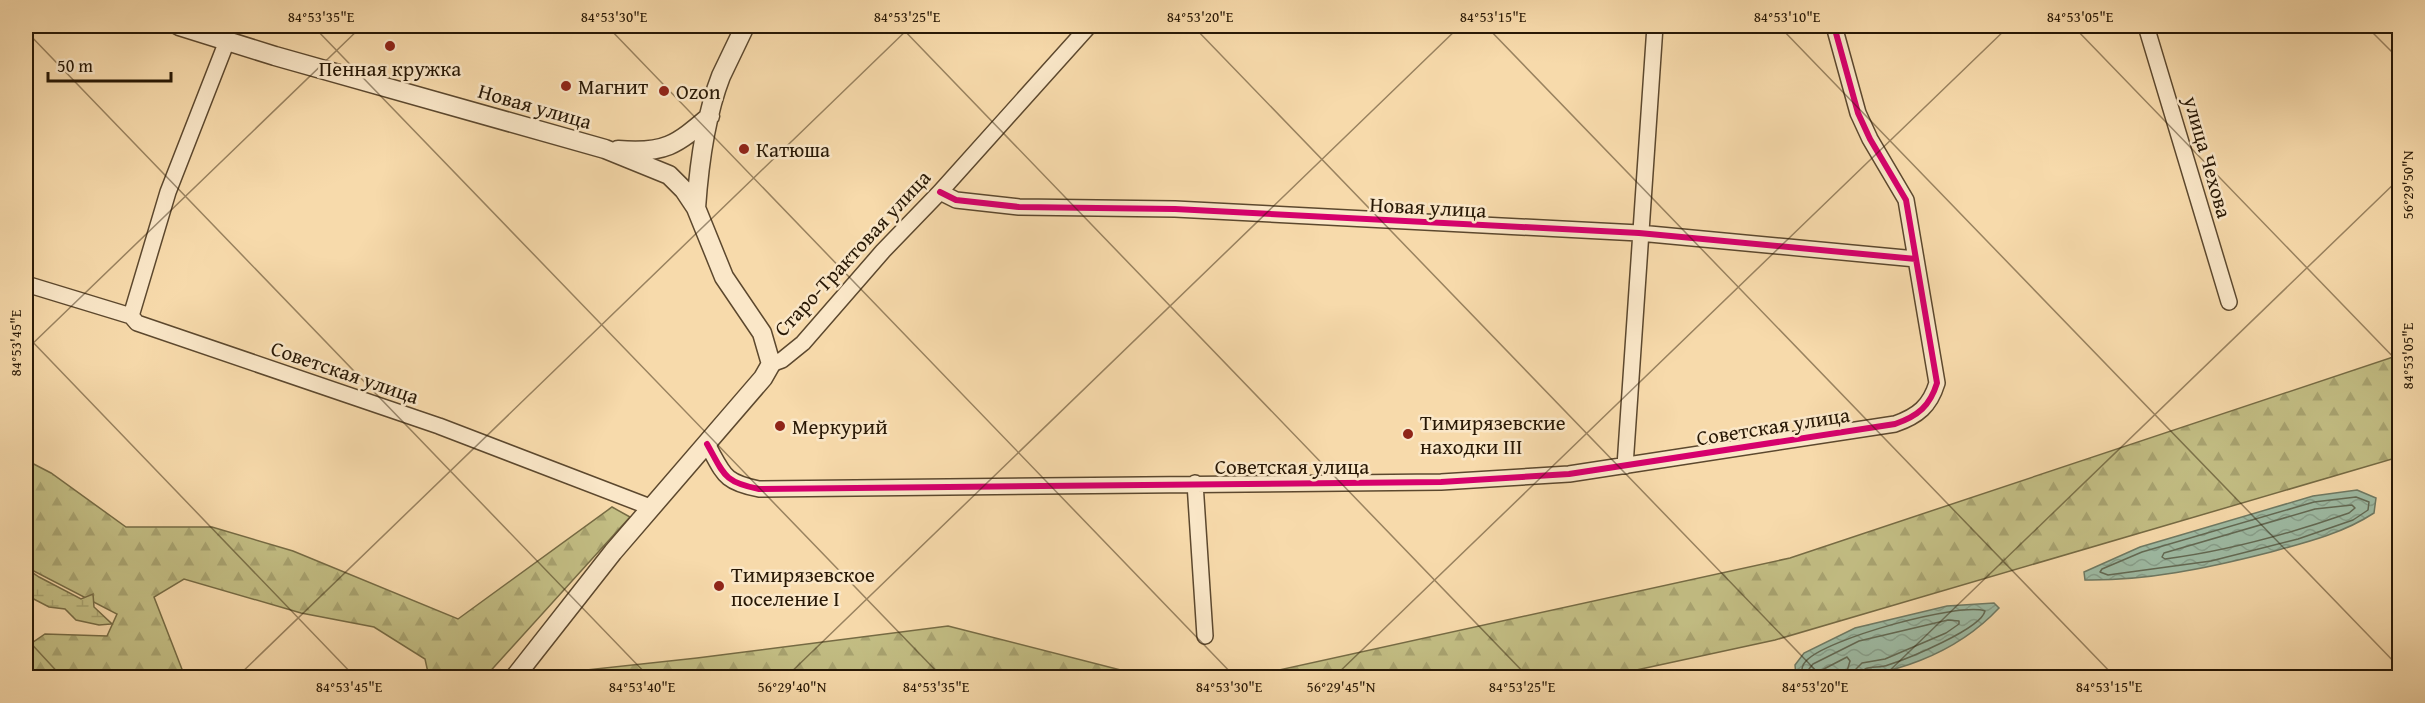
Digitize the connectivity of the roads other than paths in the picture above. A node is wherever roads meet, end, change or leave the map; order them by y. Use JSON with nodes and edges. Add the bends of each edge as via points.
{"nodes":[{"id":1,"x":179,"y":26,"type":"edge"},
{"id":2,"x":745,"y":26,"type":"edge"},
{"id":3,"x":1089,"y":26,"type":"edge"},
{"id":4,"x":1655,"y":26,"type":"edge"},
{"id":5,"x":1834,"y":26,"type":"edge"},
{"id":6,"x":2146,"y":26,"type":"edge"},
{"id":7,"x":2398,"y":26,"type":"edge"},
{"id":8,"x":2400,"y":33,"type":"edge"},
{"id":9,"x":227,"y":41,"type":"junction"},
{"id":10,"x":710,"y":116,"type":"junction"},
{"id":11,"x":605,"y":149,"type":"junction"},
{"id":12,"x":940,"y":192,"type":"junction"},
{"id":13,"x":696,"y":208,"type":"junction"},
{"id":14,"x":1640,"y":233,"type":"junction"},
{"id":15,"x":1916,"y":259,"type":"junction"},
{"id":16,"x":26,"y":284,"type":"edge"},
{"id":17,"x":2229,"y":302,"type":"dead end"},
{"id":18,"x":131,"y":316,"type":"junction"},
{"id":19,"x":771,"y":364,"type":"junction"},
{"id":20,"x":707,"y":444,"type":"junction"},
{"id":21,"x":1625,"y":466,"type":"junction"},
{"id":22,"x":1195,"y":483,"type":"junction"},
{"id":23,"x":650,"y":507,"type":"junction"},
{"id":24,"x":1205,"y":636,"type":"dead end"},
{"id":25,"x":514,"y":678,"type":"edge"}],
"edges":[{"from":1,"to":9,"type":"street","name":"Новая улица"},
{"from":2,"to":10,"type":"street","via":[[721,78]]},
{"from":3,"to":12,"type":"street","name":"Старо-Трактовая улица"},
{"from":4,"to":14,"type":"street"},
{"from":5,"to":15,"type":"street","name":"Советская улица","via":[[1858,113],[1906,200]]},
{"from":6,"to":17,"type":"street","name":"улица Чехова"},
{"from":7,"to":8,"type":"street"},
{"from":9,"to":11,"type":"street","name":"Новая улица"},
{"from":9,"to":18,"type":"street","via":[[168,192]]},
{"from":10,"to":11,"type":"street","via":[[682,140],[660,150]]},
{"from":10,"to":13,"type":"street","via":[[698,172]]},
{"from":11,"to":13,"type":"street","name":"Новая улица","via":[[669,175]]},
{"from":12,"to":14,"type":"street","name":"Новая улица","via":[[956,200],[1018,207],[1175,209]]},
{"from":12,"to":19,"type":"street","name":"Старо-Трактовая улица","via":[[803,343]]},
{"from":13,"to":19,"type":"street","name":"Новая улица","via":[[724,277],[762,333]]},
{"from":14,"to":15,"type":"street","name":"Новая улица"},
{"from":14,"to":21,"type":"street"},
{"from":15,"to":21,"type":"street","name":"Советская улица","via":[[1937,383],[1924,409],[1910,419]]},
{"from":16,"to":18,"type":"street","name":"Советская улица"},
{"from":18,"to":23,"type":"street","name":"Советская улица","via":[[137,323],[439,426]]},
{"from":19,"to":20,"type":"street","name":"Старо-Трактовая улица"},
{"from":20,"to":22,"type":"street","name":"Советская улица","via":[[726,477],[759,489]]},
{"from":20,"to":23,"type":"street","name":"Старо-Трактовая улица"},
{"from":21,"to":22,"type":"street","name":"Советская улица","via":[[1569,474],[1441,482]]},
{"from":22,"to":24,"type":"street"},
{"from":23,"to":25,"type":"street","name":"Старо-Трактовая улица"}]}
